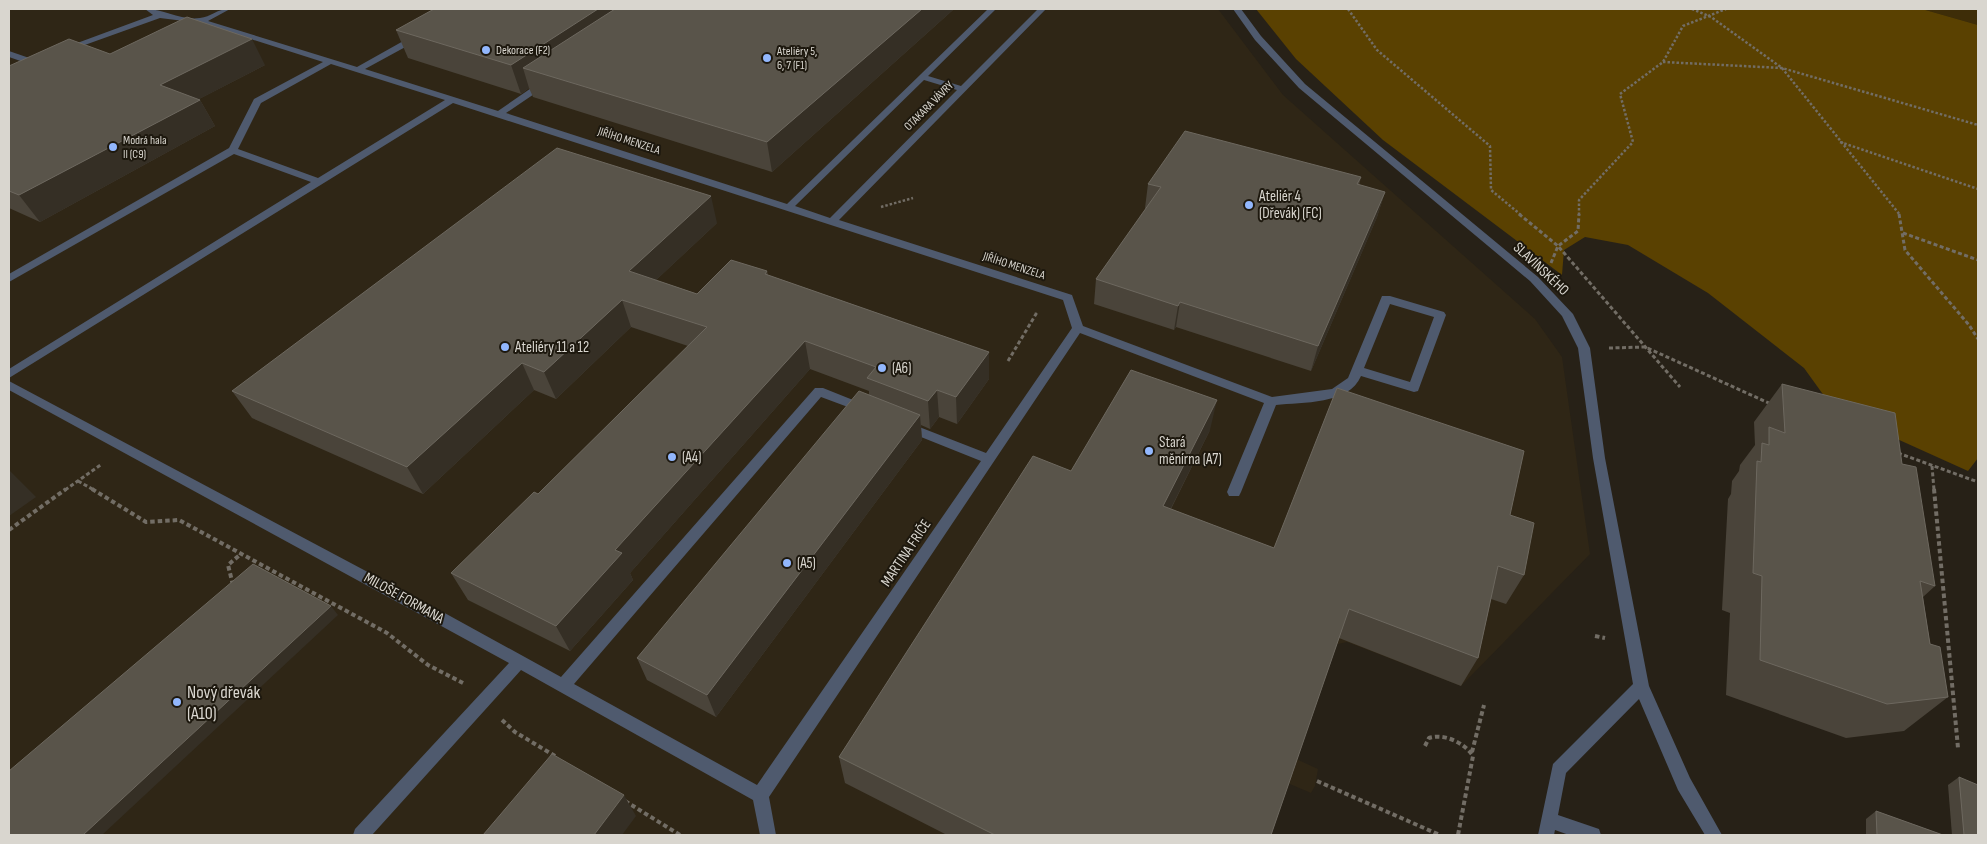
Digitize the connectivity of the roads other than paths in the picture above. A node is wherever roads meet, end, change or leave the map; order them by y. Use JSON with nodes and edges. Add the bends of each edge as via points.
{"nodes":[{"id":1,"x":149,"y":9,"type":"edge"},
{"id":2,"x":226,"y":9,"type":"edge"},
{"id":3,"x":992,"y":9,"type":"edge"},
{"id":4,"x":1042,"y":9,"type":"edge"},
{"id":5,"x":1237,"y":9,"type":"edge"},
{"id":6,"x":159,"y":15,"type":"junction"},
{"id":7,"x":201,"y":21,"type":"junction"},
{"id":8,"x":425,"y":32,"type":"edge"},
{"id":9,"x":57,"y":52,"type":"edge"},
{"id":10,"x":9,"y":54,"type":"edge"},
{"id":11,"x":329,"y":62,"type":"junction"},
{"id":12,"x":17,"y":69,"type":"edge"},
{"id":13,"x":358,"y":70,"type":"junction"},
{"id":14,"x":922,"y":77,"type":"junction"},
{"id":15,"x":548,"y":80,"type":"edge"},
{"id":16,"x":963,"y":89,"type":"junction"},
{"id":17,"x":453,"y":99,"type":"junction"},
{"id":18,"x":499,"y":114,"type":"junction"},
{"id":19,"x":233,"y":150,"type":"junction"},
{"id":20,"x":319,"y":182,"type":"junction"},
{"id":21,"x":790,"y":207,"type":"junction"},
{"id":22,"x":833,"y":220,"type":"junction"},
{"id":23,"x":9,"y":279,"type":"edge"},
{"id":24,"x":1078,"y":328,"type":"junction"},
{"id":25,"x":1357,"y":370,"type":"junction"},
{"id":26,"x":9,"y":374,"type":"edge"},
{"id":27,"x":9,"y":385,"type":"edge"},
{"id":28,"x":1271,"y":401,"type":"junction"},
{"id":29,"x":872,"y":412,"type":"edge"},
{"id":30,"x":890,"y":420,"type":"edge"},
{"id":31,"x":989,"y":459,"type":"junction"},
{"id":32,"x":1234,"y":492,"type":"dead end"},
{"id":33,"x":519,"y":662,"type":"junction"},
{"id":34,"x":562,"y":686,"type":"junction"},
{"id":35,"x":1641,"y":686,"type":"junction"},
{"id":36,"x":760,"y":795,"type":"junction"},
{"id":37,"x":1547,"y":828,"type":"edge"},
{"id":38,"x":362,"y":835,"type":"edge"},
{"id":39,"x":768,"y":835,"type":"edge"},
{"id":40,"x":1593,"y":835,"type":"edge"},
{"id":41,"x":1714,"y":835,"type":"edge"}],
"edges":[{"from":1,"to":6,"type":"street","name":"JIŘÍHO MENZELA"},
{"from":2,"to":7,"type":"street"},
{"from":3,"to":14,"type":"street"},
{"from":4,"to":16,"type":"street","name":"OTAKARA VÁVRY"},
{"from":5,"to":35,"type":"street","name":"SLAVÍNSKÉHO","via":[[1258,38],[1302,86],[1534,279],[1567,314],[1584,348],[1599,458]]},
{"from":6,"to":7,"type":"street","name":"JIŘÍHO MENZELA"},
{"from":6,"to":9,"type":"street"},
{"from":7,"to":11,"type":"street","name":"JIŘÍHO MENZELA"},
{"from":8,"to":13,"type":"street"},
{"from":10,"to":12,"type":"street","via":[[36,60]]},
{"from":11,"to":13,"type":"street","name":"JIŘÍHO MENZELA"},
{"from":11,"to":19,"type":"street","via":[[257,101]]},
{"from":13,"to":17,"type":"street","name":"JIŘÍHO MENZELA"},
{"from":14,"to":16,"type":"street"},
{"from":14,"to":21,"type":"street"},
{"from":15,"to":18,"type":"street"},
{"from":16,"to":22,"type":"street","name":"OTAKARA VÁVRY"},
{"from":17,"to":18,"type":"street","name":"JIŘÍHO MENZELA"},
{"from":17,"to":20,"type":"street"},
{"from":18,"to":21,"type":"street","name":"JIŘÍHO MENZELA"},
{"from":19,"to":20,"type":"street"},
{"from":19,"to":23,"type":"street"},
{"from":20,"to":26,"type":"street"},
{"from":21,"to":22,"type":"street","name":"JIŘÍHO MENZELA"},
{"from":22,"to":24,"type":"street","name":"JIŘÍHO MENZELA","via":[[1068,298]]},
{"from":24,"to":28,"type":"street"},
{"from":24,"to":31,"type":"street","name":"MARTINA FRIČE"},
{"from":25,"to":25,"type":"street","via":[[1386,299],[1440,315],[1414,388]]},
{"from":25,"to":28,"type":"street","via":[[1353,380],[1334,393]]},
{"from":27,"to":33,"type":"street","name":"MILOŠE FORMANA"},
{"from":28,"to":32,"type":"street"},
{"from":29,"to":34,"type":"street","via":[[819,391]]},
{"from":30,"to":31,"type":"street"},
{"from":31,"to":36,"type":"street","name":"MARTINA FRIČE"},
{"from":33,"to":34,"type":"street","name":"MILOŠE FORMANA"},
{"from":33,"to":38,"type":"street"},
{"from":34,"to":36,"type":"street","name":"MILOŠE FORMANA"},
{"from":35,"to":37,"type":"street","via":[[1559,769]]},
{"from":35,"to":41,"type":"street","name":"SLAVÍNSKÉHO","via":[[1684,784]]},
{"from":36,"to":39,"type":"street"},
{"from":37,"to":40,"type":"street"}]}
